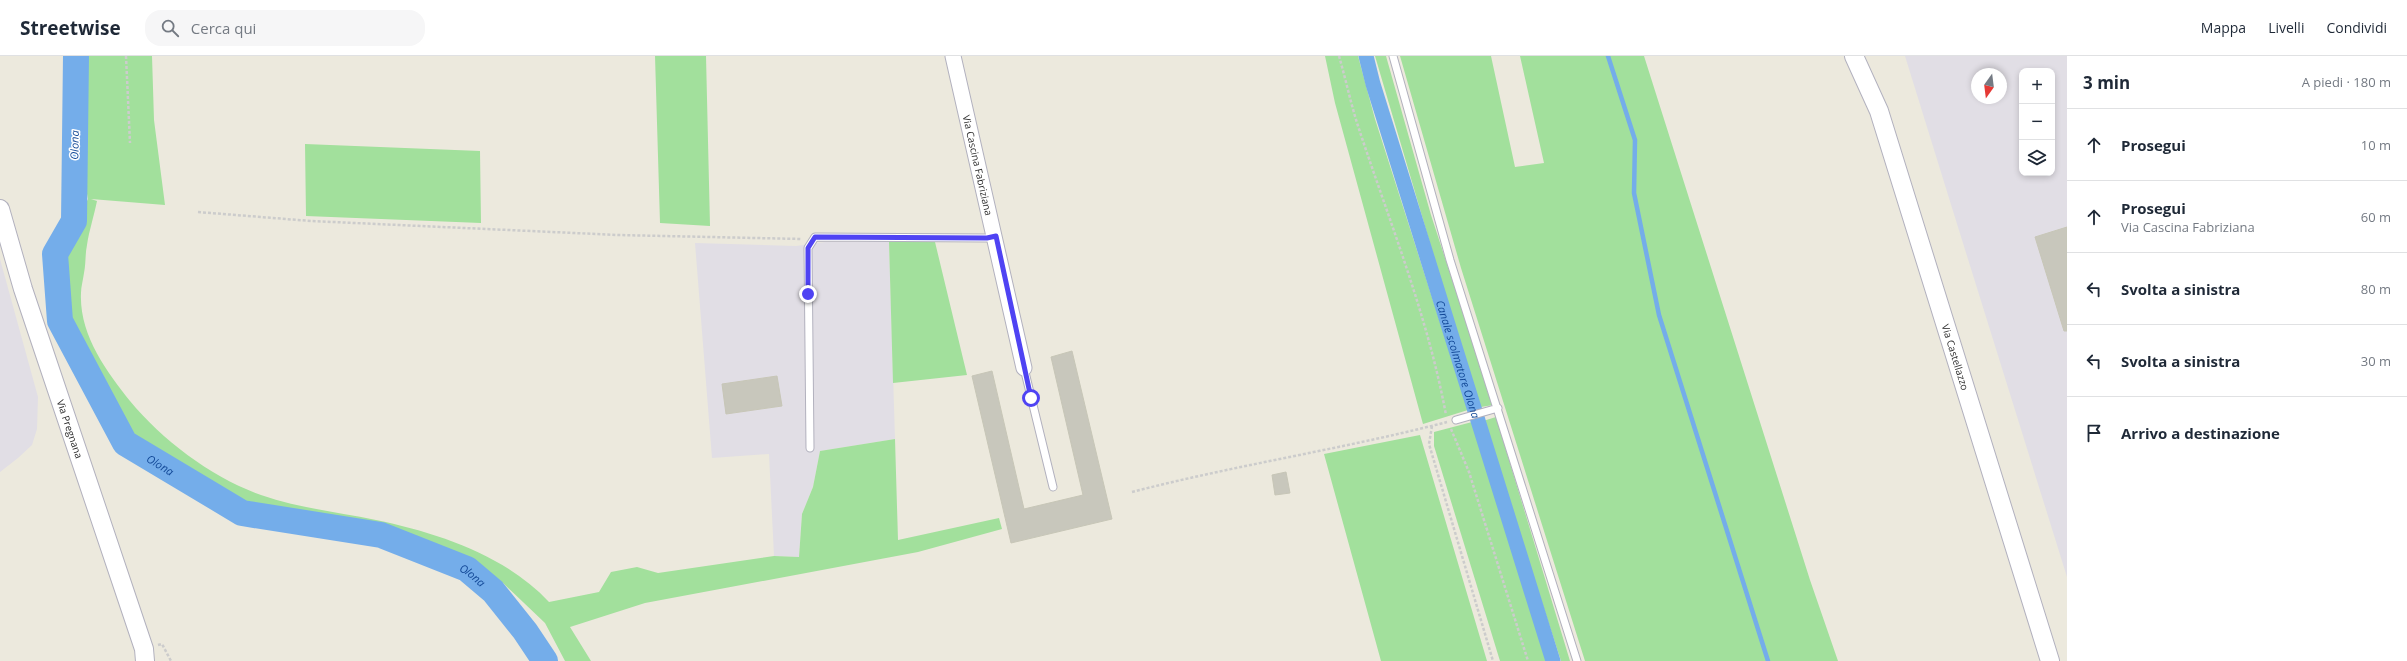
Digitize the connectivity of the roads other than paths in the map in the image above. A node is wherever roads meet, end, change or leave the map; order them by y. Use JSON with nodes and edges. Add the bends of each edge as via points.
{"nodes":[{"id":1,"x":953,"y":56,"type":"edge"},
{"id":2,"x":1393,"y":56,"type":"edge"},
{"id":3,"x":1854,"y":56,"type":"edge"},
{"id":4,"x":0,"y":209,"type":"edge"},
{"id":5,"x":996,"y":236,"type":"junction"},
{"id":6,"x":1024,"y":368,"type":"joint"},
{"id":7,"x":1498,"y":408,"type":"junction"},
{"id":8,"x":1456,"y":420,"type":"dead end"},
{"id":9,"x":810,"y":448,"type":"dead end"},
{"id":10,"x":1053,"y":487,"type":"dead end"},
{"id":11,"x":147,"y":657,"type":"edge"},
{"id":12,"x":1577,"y":661,"type":"edge"},
{"id":13,"x":2050,"y":661,"type":"edge"}],
"edges":[{"from":1,"to":5,"type":"street","name":"Via Cascina Fabriziana"},
{"from":2,"to":7,"type":"lane","via":[[1450,260]]},
{"from":3,"to":13,"type":"street","name":"Via Castellazzo","via":[[1879,111]]},
{"from":4,"to":11,"type":"street","name":"Via Pregnana","via":[[23,289]]},
{"from":5,"to":6,"type":"street","name":"Via Cascina Fabriziana"},
{"from":5,"to":9,"type":"lane","via":[[815,237],[808,248]]},
{"from":6,"to":10,"type":"lane"},
{"from":7,"to":8,"type":"lane"},
{"from":7,"to":12,"type":"lane"}]}
